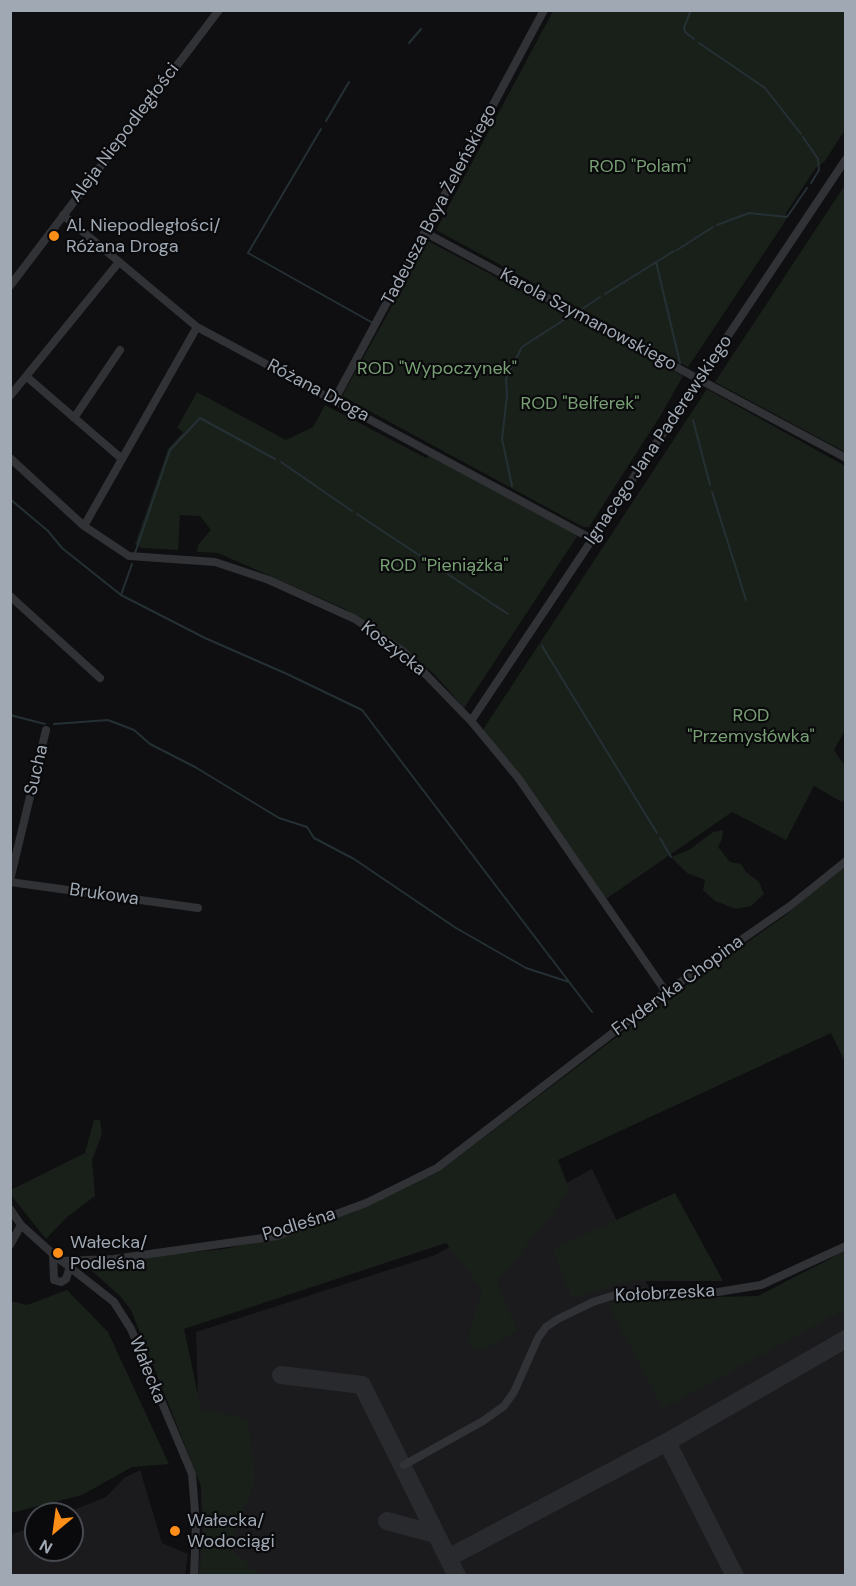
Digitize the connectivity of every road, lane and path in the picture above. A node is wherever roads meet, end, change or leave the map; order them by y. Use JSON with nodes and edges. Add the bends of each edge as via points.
{"nodes":[{"id":1,"x":219,"y":10,"type":"edge"},
{"id":2,"x":544,"y":10,"type":"edge"},
{"id":3,"x":846,"y":159,"type":"edge"},
{"id":4,"x":63,"y":215,"type":"junction"},
{"id":5,"x":426,"y":233,"type":"junction"},
{"id":6,"x":119,"y":262,"type":"junction"},
{"id":7,"x":10,"y":286,"type":"edge"},
{"id":8,"x":197,"y":327,"type":"junction"},
{"id":9,"x":120,"y":350,"type":"dead end"},
{"id":10,"x":27,"y":377,"type":"junction"},
{"id":11,"x":699,"y":379,"type":"junction"},
{"id":12,"x":10,"y":396,"type":"edge"},
{"id":13,"x":335,"y":399,"type":"junction"},
{"id":14,"x":74,"y":418,"type":"junction"},
{"id":15,"x":10,"y":458,"type":"edge"},
{"id":16,"x":846,"y":458,"type":"edge"},
{"id":17,"x":122,"y":459,"type":"junction"},
{"id":18,"x":84,"y":526,"type":"junction"},
{"id":19,"x":592,"y":539,"type":"junction"},
{"id":20,"x":10,"y":596,"type":"edge"},
{"id":21,"x":100,"y":678,"type":"dead end"},
{"id":22,"x":471,"y":721,"type":"junction"},
{"id":23,"x":46,"y":730,"type":"dead end"},
{"id":24,"x":846,"y":861,"type":"edge"},
{"id":25,"x":10,"y":881,"type":"edge"},
{"id":26,"x":198,"y":908,"type":"dead end"},
{"id":27,"x":666,"y":992,"type":"junction"},
{"id":28,"x":511,"y":1113,"type":"joint"},
{"id":29,"x":10,"y":1209,"type":"edge"},
{"id":30,"x":21,"y":1225,"type":"junction"},
{"id":31,"x":10,"y":1245,"type":"edge"},
{"id":32,"x":846,"y":1246,"type":"edge"},
{"id":33,"x":53,"y":1254,"type":"junction"},
{"id":34,"x":62,"y":1261,"type":"junction"},
{"id":35,"x":69,"y":1267,"type":"junction"},
{"id":36,"x":404,"y":1465,"type":"dead end"},
{"id":37,"x":194,"y":1575,"type":"edge"}],
"edges":[{"from":1,"to":4,"type":"street","name":"Aleja Niepodległości"},
{"from":2,"to":5,"type":"street","name":"Tadeusza Boya Żeleńskiego"},
{"from":3,"to":11,"type":"street","name":"Ignacego Jana Paderewskiego"},
{"from":4,"to":6,"type":"street","name":"Różana Droga"},
{"from":4,"to":7,"type":"street","name":"Aleja Niepodległości"},
{"from":5,"to":11,"type":"street","name":"Karola Szymanowskiego"},
{"from":5,"to":13,"type":"street","name":"Tadeusza Boya Żeleńskiego"},
{"from":6,"to":8,"type":"street","name":"Różana Droga"},
{"from":6,"to":10,"type":"street"},
{"from":8,"to":13,"type":"street","name":"Różana Droga"},
{"from":8,"to":17,"type":"street"},
{"from":9,"to":14,"type":"street"},
{"from":10,"to":12,"type":"street"},
{"from":10,"to":14,"type":"street"},
{"from":11,"to":16,"type":"street","name":"Karola Szymanowskiego"},
{"from":11,"to":19,"type":"street","name":"Ignacego Jana Paderewskiego"},
{"from":13,"to":19,"type":"street","name":"Różana Droga"},
{"from":14,"to":17,"type":"street"},
{"from":15,"to":18,"type":"street","name":"Koszycka"},
{"from":17,"to":18,"type":"street"},
{"from":18,"to":22,"type":"street","name":"Koszycka","via":[[129,556],[215,562],[268,580],[355,619],[404,652]]},
{"from":19,"to":22,"type":"street","name":"Ignacego Jana Paderewskiego"},
{"from":20,"to":21,"type":"street"},
{"from":22,"to":27,"type":"street","name":"Koszycka","via":[[547,818]]},
{"from":23,"to":25,"type":"street","name":"Sucha"},
{"from":24,"to":27,"type":"street","name":"Fryderyka Chopina","via":[[790,906]]},
{"from":25,"to":26,"type":"street","name":"Brukowa"},
{"from":27,"to":28,"type":"street","name":"Fryderyka Chopina"},
{"from":28,"to":34,"type":"street","name":"Podleśna","via":[[437,1168],[366,1203],[277,1236],[114,1259]]},
{"from":29,"to":30,"type":"street","name":"Wałecka"},
{"from":30,"to":31,"type":"street"},
{"from":30,"to":33,"type":"street","name":"Wałecka"},
{"from":32,"to":36,"type":"street","name":"Kołobrzeska","via":[[761,1285],[718,1292],[615,1295],[558,1319],[538,1338],[504,1406],[483,1422]]},
{"from":33,"to":34,"type":"street","name":"Wałecka"},
{"from":33,"to":35,"type":"street","via":[[54,1280],[66,1279]]},
{"from":34,"to":35,"type":"street","name":"Wałecka"},
{"from":35,"to":37,"type":"street","name":"Wałecka","via":[[114,1302],[125,1320],[192,1474]]}]}
